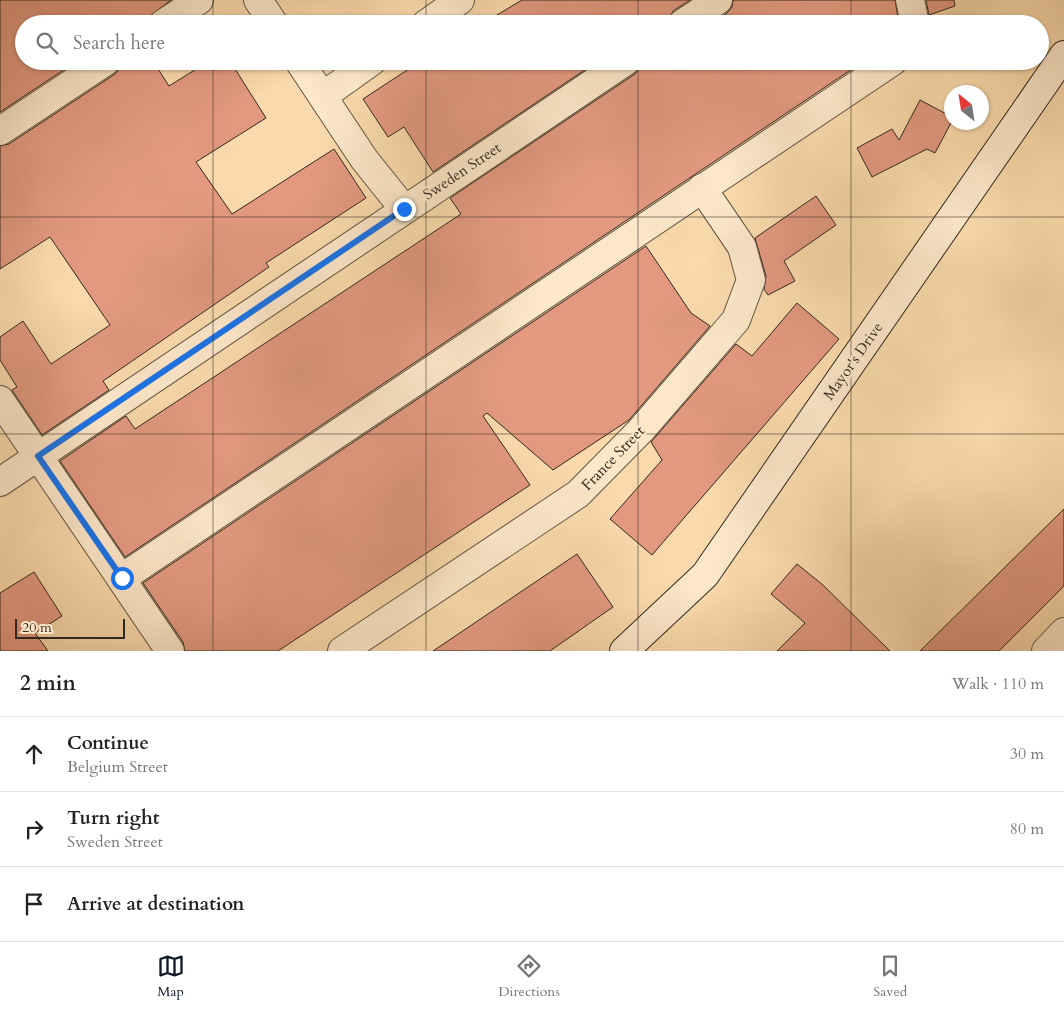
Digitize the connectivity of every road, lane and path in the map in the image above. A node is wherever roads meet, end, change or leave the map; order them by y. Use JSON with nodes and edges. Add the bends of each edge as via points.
{"nodes":[{"id":1,"x":199,"y":0,"type":"edge"},
{"id":2,"x":258,"y":0,"type":"edge"},
{"id":3,"x":460,"y":0,"type":"edge"},
{"id":4,"x":718,"y":0,"type":"edge"},
{"id":5,"x":910,"y":0,"type":"edge"},
{"id":6,"x":176,"y":15,"type":"edge"},
{"id":7,"x":268,"y":15,"type":"edge"},
{"id":8,"x":439,"y":15,"type":"edge"},
{"id":9,"x":696,"y":15,"type":"edge"},
{"id":10,"x":913,"y":15,"type":"edge"},
{"id":11,"x":1064,"y":55,"type":"edge"},
{"id":12,"x":92,"y":70,"type":"edge"},
{"id":13,"x":305,"y":70,"type":"edge"},
{"id":14,"x":359,"y":70,"type":"edge"},
{"id":15,"x":612,"y":70,"type":"edge"},
{"id":16,"x":879,"y":70,"type":"edge"},
{"id":17,"x":322,"y":96,"type":"junction"},
{"id":18,"x":0,"y":131,"type":"edge"},
{"id":19,"x":702,"y":188,"type":"junction"},
{"id":20,"x":404,"y":209,"type":"junction"},
{"id":21,"x":0,"y":400,"type":"edge"},
{"id":22,"x":38,"y":456,"type":"junction"},
{"id":23,"x":0,"y":482,"type":"edge"},
{"id":24,"x":122,"y":578,"type":"junction"},
{"id":25,"x":1064,"y":632,"type":"edge"},
{"id":26,"x":170,"y":651,"type":"edge"},
{"id":27,"x":342,"y":651,"type":"edge"},
{"id":28,"x":624,"y":651,"type":"edge"},
{"id":29,"x":1046,"y":651,"type":"edge"}],
"edges":[{"from":1,"to":6,"type":"street"},
{"from":2,"to":7,"type":"street"},
{"from":3,"to":8,"type":"street"},
{"from":4,"to":9,"type":"street"},
{"from":5,"to":10,"type":"street"},
{"from":11,"to":28,"type":"street","name":"Mayor's Drive","via":[[705,575]]},
{"from":12,"to":18,"type":"street"},
{"from":13,"to":17,"type":"street"},
{"from":14,"to":17,"type":"street"},
{"from":15,"to":20,"type":"street","name":"Sweden Street"},
{"from":16,"to":19,"type":"street"},
{"from":17,"to":20,"type":"street","via":[[364,159]]},
{"from":19,"to":24,"type":"street"},
{"from":19,"to":27,"type":"street","name":"France Street","via":[[742,247],[752,280],[736,320],[641,430],[578,494]]},
{"from":20,"to":22,"type":"street","name":"Sweden Street"},
{"from":21,"to":22,"type":"street"},
{"from":22,"to":23,"type":"street","name":"Sweden Street"},
{"from":22,"to":24,"type":"street"},
{"from":24,"to":26,"type":"street"},
{"from":25,"to":29,"type":"street"}]}
